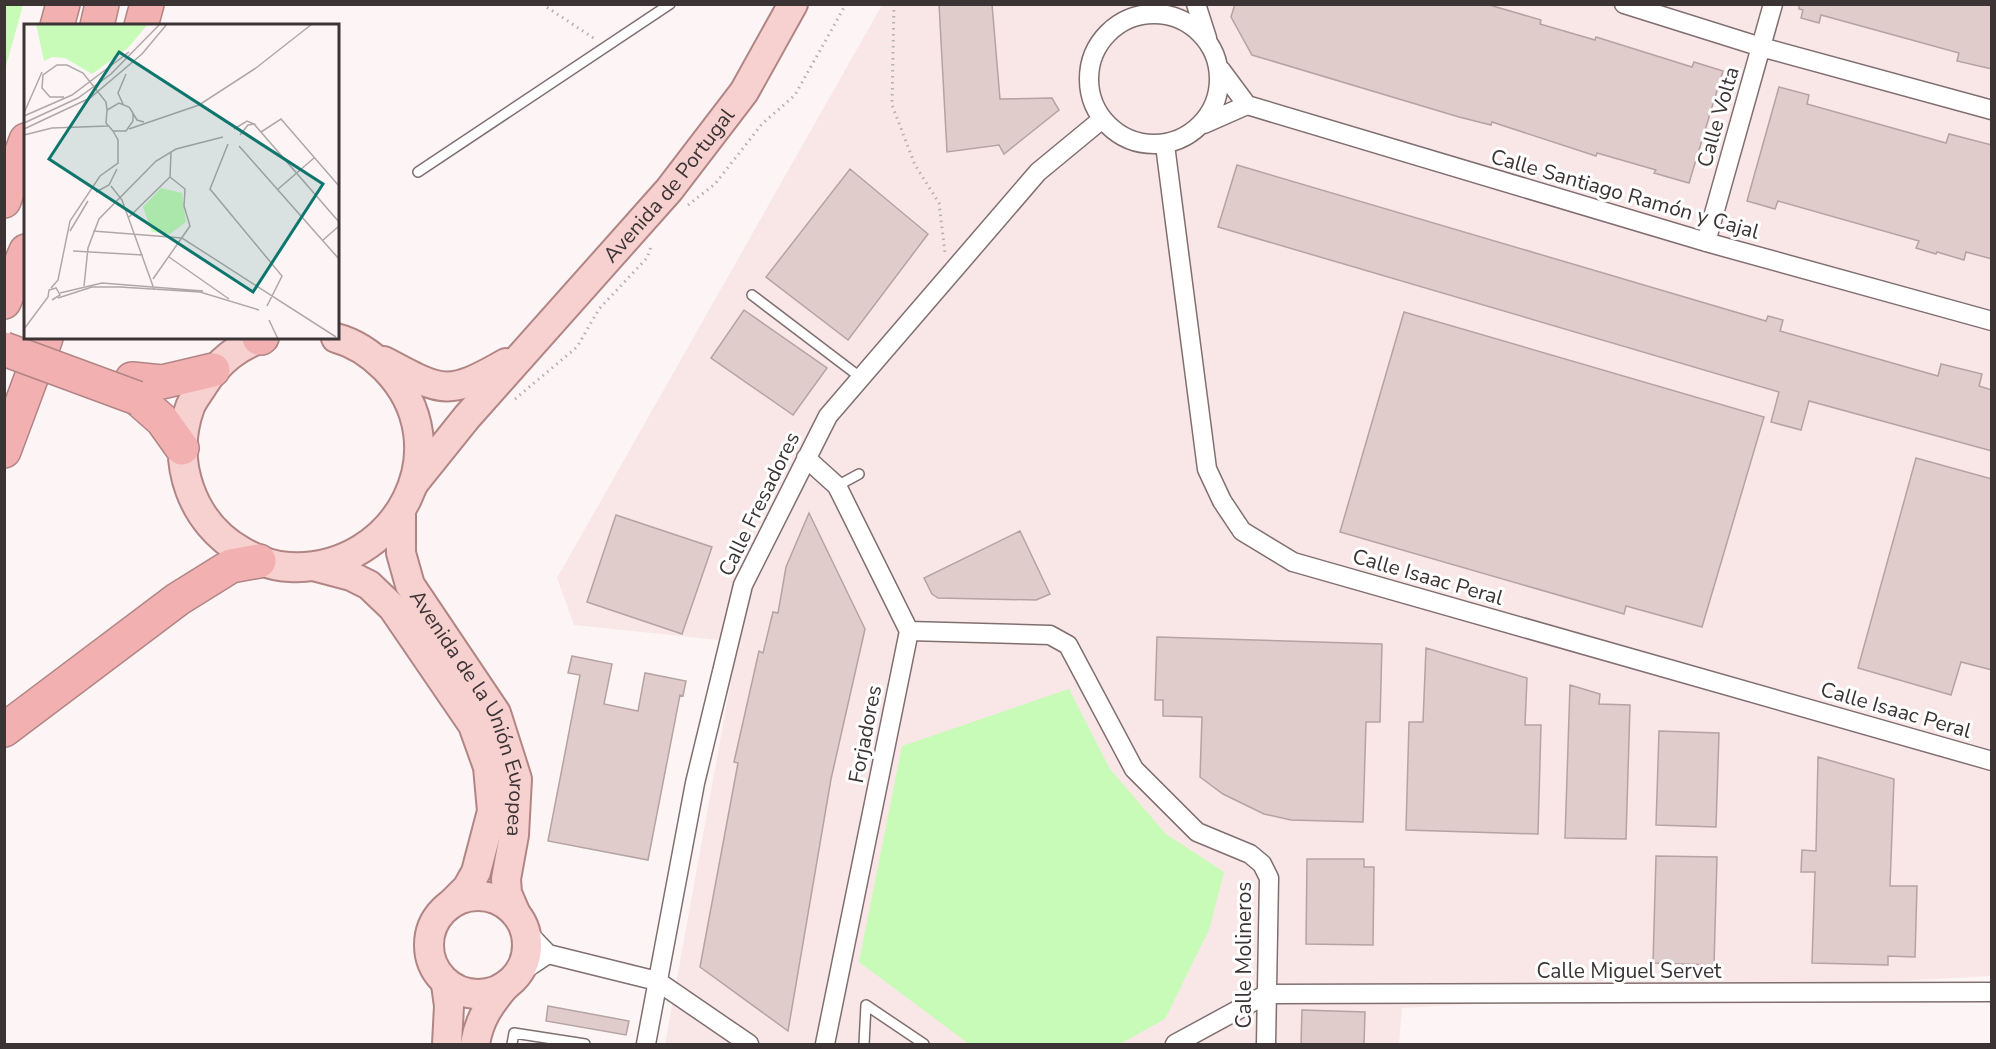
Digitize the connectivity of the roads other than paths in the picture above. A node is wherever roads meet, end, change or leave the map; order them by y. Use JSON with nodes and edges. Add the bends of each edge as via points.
{"nodes":[{"id":1,"x":63,"y":4,"type":"edge"},
{"id":2,"x":102,"y":4,"type":"edge"},
{"id":3,"x":147,"y":4,"type":"edge"},
{"id":4,"x":162,"y":4,"type":"edge"},
{"id":5,"x":670,"y":4,"type":"edge"},
{"id":6,"x":793,"y":4,"type":"edge"},
{"id":7,"x":1196,"y":4,"type":"edge"},
{"id":8,"x":1624,"y":4,"type":"edge"},
{"id":9,"x":1773,"y":4,"type":"edge"},
{"id":10,"x":1144,"y":9,"type":"edge"},
{"id":11,"x":58,"y":24,"type":"edge"},
{"id":12,"x":97,"y":24,"type":"edge"},
{"id":13,"x":142,"y":24,"type":"edge"},
{"id":14,"x":160,"y":24,"type":"edge"},
{"id":15,"x":1207,"y":38,"type":"junction"},
{"id":16,"x":1761,"y":47,"type":"junction"},
{"id":17,"x":1221,"y":70,"type":"junction"},
{"id":18,"x":1247,"y":105,"type":"junction"},
{"id":19,"x":1992,"y":110,"type":"edge"},
{"id":20,"x":1101,"y":120,"type":"junction"},
{"id":21,"x":1204,"y":124,"type":"junction"},
{"id":22,"x":24,"y":146,"type":"edge"},
{"id":23,"x":1164,"y":146,"type":"junction"},
{"id":24,"x":418,"y":172,"type":"dead end"},
{"id":25,"x":4,"y":201,"type":"edge"},
{"id":26,"x":1706,"y":242,"type":"junction"},
{"id":27,"x":24,"y":255,"type":"edge"},
{"id":28,"x":752,"y":295,"type":"dead end"},
{"id":29,"x":4,"y":302,"type":"edge"},
{"id":30,"x":1992,"y":321,"type":"edge"},
{"id":31,"x":4,"y":332,"type":"edge"},
{"id":32,"x":46,"y":339,"type":"edge"},
{"id":33,"x":259,"y":339,"type":"edge"},
{"id":34,"x":338,"y":339,"type":"edge"},
{"id":35,"x":4,"y":350,"type":"edge"},
{"id":36,"x":524,"y":353,"type":"junction"},
{"id":37,"x":371,"y":354,"type":"junction"},
{"id":38,"x":213,"y":370,"type":"junction"},
{"id":39,"x":860,"y":377,"type":"junction"},
{"id":40,"x":134,"y":389,"type":"junction"},
{"id":41,"x":182,"y":448,"type":"junction"},
{"id":42,"x":4,"y":451,"type":"edge"},
{"id":43,"x":806,"y":458,"type":"junction"},
{"id":44,"x":859,"y":474,"type":"dead end"},
{"id":45,"x":414,"y":483,"type":"junction"},
{"id":46,"x":837,"y":486,"type":"junction"},
{"id":47,"x":401,"y":513,"type":"junction"},
{"id":48,"x":259,"y":561,"type":"junction"},
{"id":49,"x":317,"y":567,"type":"junction"},
{"id":50,"x":909,"y":631,"type":"junction"},
{"id":51,"x":4,"y":730,"type":"edge"},
{"id":52,"x":1992,"y":761,"type":"edge"},
{"id":53,"x":451,"y":904,"type":"junction"},
{"id":54,"x":520,"y":922,"type":"junction"},
{"id":55,"x":548,"y":954,"type":"junction"},
{"id":56,"x":512,"y":980,"type":"junction"},
{"id":57,"x":657,"y":981,"type":"junction"},
{"id":58,"x":446,"y":984,"type":"junction"},
{"id":59,"x":1992,"y":992,"type":"edge"},
{"id":60,"x":1268,"y":994,"type":"junction"},
{"id":61,"x":552,"y":1042,"type":"edge"},
{"id":62,"x":447,"y":1044,"type":"edge"},
{"id":63,"x":475,"y":1044,"type":"edge"},
{"id":64,"x":512,"y":1044,"type":"edge"},
{"id":65,"x":578,"y":1044,"type":"edge"},
{"id":66,"x":646,"y":1044,"type":"edge"},
{"id":67,"x":749,"y":1044,"type":"edge"},
{"id":68,"x":825,"y":1044,"type":"edge"},
{"id":69,"x":864,"y":1044,"type":"edge"},
{"id":70,"x":924,"y":1044,"type":"edge"},
{"id":71,"x":1175,"y":1044,"type":"edge"},
{"id":72,"x":1266,"y":1044,"type":"edge"}],
"edges":[{"from":1,"to":11,"type":"highway"},
{"from":2,"to":12,"type":"highway"},
{"from":3,"to":13,"type":"highway"},
{"from":4,"to":14,"type":"highway"},
{"from":5,"to":24,"type":"lane"},
{"from":6,"to":36,"type":"main road","name":"Avenida de Portugal","via":[[744,92],[669,190]]},
{"from":7,"to":15,"type":"street"},
{"from":8,"to":16,"type":"street"},
{"from":9,"to":16,"type":"street","name":"Calle Volta"},
{"from":10,"to":15,"type":"street","via":[[1174,15]]},
{"from":10,"to":20,"type":"street","via":[[1106,33],[1090,60],[1088,92]]},
{"from":15,"to":17,"type":"street"},
{"from":16,"to":19,"type":"street"},
{"from":16,"to":26,"type":"street","name":"Calle Volta"},
{"from":17,"to":18,"type":"street"},
{"from":17,"to":21,"type":"street","via":[[1219,97]]},
{"from":18,"to":21,"type":"street"},
{"from":18,"to":26,"type":"street","name":"Calle Santiago Ramón y Cajal"},
{"from":20,"to":23,"type":"street","via":[[1128,141]]},
{"from":20,"to":39,"type":"street","name":"Calle Fresadores","via":[[1038,172]]},
{"from":21,"to":23,"type":"street"},
{"from":22,"to":25,"type":"highway"},
{"from":23,"to":52,"type":"street","name":"Calle Isaac Peral","via":[[1207,469],[1242,531],[1293,562]]},
{"from":26,"to":30,"type":"street","name":"Calle Santiago Ramón y Cajal"},
{"from":27,"to":29,"type":"highway"},
{"from":28,"to":39,"type":"lane"},
{"from":31,"to":40,"type":"highway"},
{"from":32,"to":42,"type":"highway"},
{"from":33,"to":38,"type":"main road","via":[[235,351]]},
{"from":34,"to":37,"type":"main road","name":"Avenida de Portugal"},
{"from":35,"to":40,"type":"highway","bridge":true},
{"from":36,"to":37,"type":"main road","name":"Avenida de Portugal","via":[[475,381],[453,387],[430,386]]},
{"from":36,"to":45,"type":"main road","name":"Avenida de Portugal"},
{"from":37,"to":45,"type":"main road","via":[[396,380],[413,412],[419,447]]},
{"from":38,"to":40,"type":"highway"},
{"from":38,"to":41,"type":"main road","via":[[190,406]]},
{"from":39,"to":43,"type":"street","name":"Calle Fresadores","via":[[828,416]]},
{"from":40,"to":41,"type":"highway"},
{"from":41,"to":48,"type":"main road","via":[[187,484],[202,517],[227,543]]},
{"from":43,"to":46,"type":"street"},
{"from":43,"to":57,"type":"street","name":"Calle Fresadores","via":[[742,585],[695,783]]},
{"from":44,"to":46,"type":"lane"},
{"from":45,"to":47,"type":"main road"},
{"from":46,"to":50,"type":"street"},
{"from":47,"to":49,"type":"main road","via":[[378,539],[350,557]]},
{"from":47,"to":54,"type":"main road","name":"Avenida de la Unión Europea","via":[[401,553],[410,585],[496,713],[517,779],[514,835],[506,879],[507,893]]},
{"from":48,"to":49,"type":"main road","via":[[287,567]]},
{"from":48,"to":51,"type":"highway","via":[[231,566],[178,599]]},
{"from":49,"to":53,"type":"main road","name":"Avenida de la Unión Europea","via":[[369,585],[393,608],[473,725],[488,767],[492,811],[476,872]]},
{"from":50,"to":60,"type":"street","name":"Calle Molineros","via":[[1050,634],[1068,645],[1134,769],[1197,832],[1250,854],[1262,864],[1269,878]]},
{"from":50,"to":68,"type":"street","name":"Forjadores"},
{"from":53,"to":54,"type":"main road","via":[[467,897],[485,896],[502,902]]},
{"from":53,"to":58,"type":"main road","via":[[433,924],[429,936],[431,962]]},
{"from":54,"to":55,"type":"street"},
{"from":54,"to":56,"type":"main road","via":[[526,952]]},
{"from":55,"to":56,"type":"street"},
{"from":55,"to":57,"type":"street"},
{"from":56,"to":58,"type":"main road","via":[[482,995]]},
{"from":56,"to":63,"type":"main road","via":[[487,1007]]},
{"from":57,"to":66,"type":"street","name":"Calle Fresadores"},
{"from":57,"to":67,"type":"street"},
{"from":58,"to":62,"type":"main road"},
{"from":59,"to":60,"type":"street","name":"Calle Miguel Servet"},
{"from":60,"to":71,"type":"street"},
{"from":60,"to":72,"type":"street","name":"Calle Molineros"},
{"from":61,"to":64,"type":"lane","via":[[514,1033]]},
{"from":61,"to":65,"type":"lane"},
{"from":69,"to":70,"type":"lane","via":[[866,1005]]}]}
